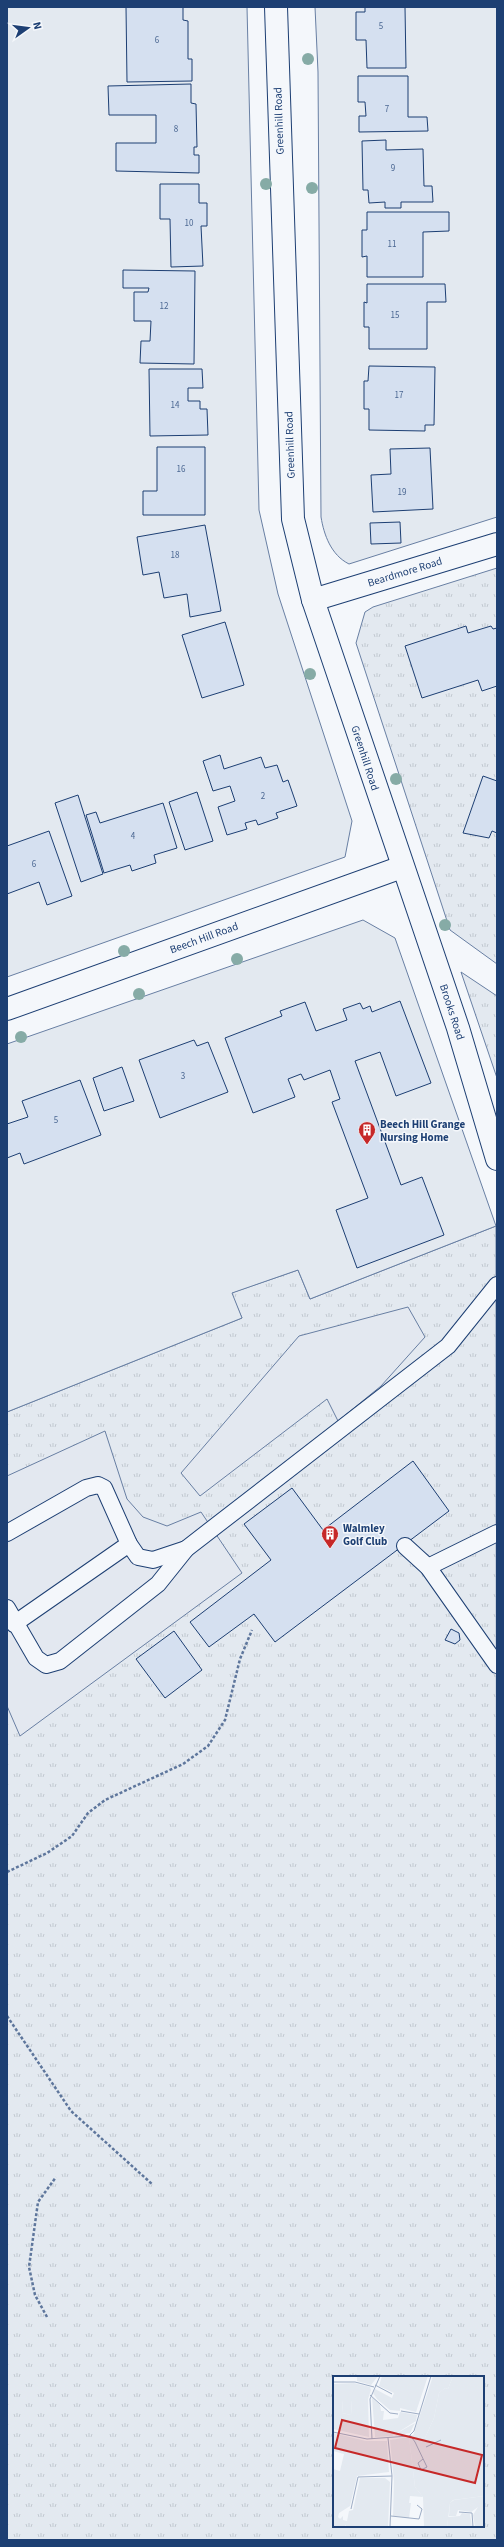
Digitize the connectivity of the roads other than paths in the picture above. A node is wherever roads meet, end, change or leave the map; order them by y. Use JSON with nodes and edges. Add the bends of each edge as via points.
{"nodes":[{"id":1,"x":276,"y":7,"type":"edge"},
{"id":2,"x":497,"y":544,"type":"edge"},
{"id":3,"x":313,"y":600,"type":"junction"},
{"id":4,"x":402,"y":867,"type":"junction"},
{"id":5,"x":7,"y":1009,"type":"edge"},
{"id":6,"x":497,"y":1159,"type":"edge"},
{"id":7,"x":497,"y":1285,"type":"edge"},
{"id":8,"x":7,"y":1533,"type":"edge"},
{"id":9,"x":497,"y":1533,"type":"edge"},
{"id":10,"x":129,"y":1544,"type":"junction"},
{"id":11,"x":405,"y":1546,"type":"dead end"},
{"id":12,"x":186,"y":1550,"type":"junction"},
{"id":13,"x":428,"y":1567,"type":"junction"},
{"id":14,"x":7,"y":1608,"type":"edge"},
{"id":15,"x":14,"y":1624,"type":"junction"},
{"id":16,"x":497,"y":1664,"type":"edge"}],
"edges":[{"from":1,"to":3,"type":"street","name":"Greenhill Road","via":[[293,519]]},
{"from":2,"to":3,"type":"street","name":"Beardmore Road"},
{"from":3,"to":4,"type":"street","name":"Greenhill Road"},
{"from":4,"to":5,"type":"street","name":"Beech Hill Road"},
{"from":4,"to":6,"type":"street","name":"Brooks Road","via":[[458,1028]]},
{"from":7,"to":12,"type":"lane","via":[[448,1346]]},
{"from":8,"to":10,"type":"lane","via":[[86,1488],[98,1485],[104,1488]]},
{"from":9,"to":13,"type":"lane"},
{"from":10,"to":12,"type":"lane","via":[[138,1557],[153,1560]]},
{"from":10,"to":15,"type":"lane"},
{"from":11,"to":13,"type":"lane"},
{"from":12,"to":15,"type":"lane","via":[[158,1584],[60,1661],[46,1665],[36,1658]]},
{"from":13,"to":16,"type":"lane"},
{"from":14,"to":15,"type":"lane"}]}
